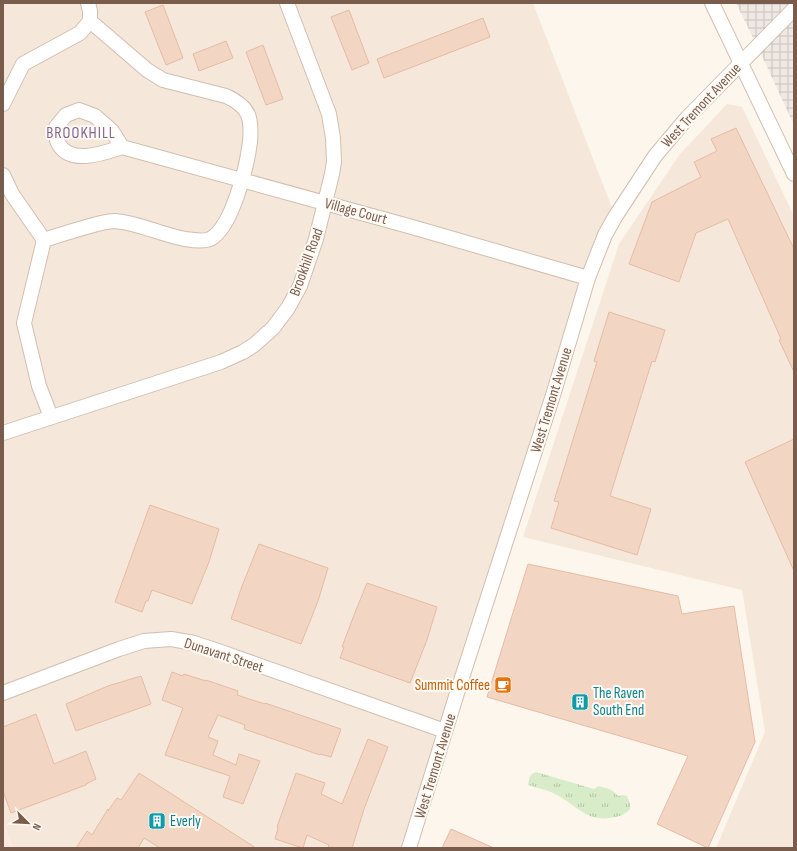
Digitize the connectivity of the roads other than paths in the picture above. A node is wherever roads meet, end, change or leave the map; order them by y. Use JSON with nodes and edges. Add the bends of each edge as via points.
{"nodes":[{"id":1,"x":88,"y":3,"type":"edge"},
{"id":2,"x":287,"y":3,"type":"edge"},
{"id":3,"x":712,"y":3,"type":"edge"},
{"id":4,"x":794,"y":8,"type":"edge"},
{"id":5,"x":90,"y":21,"type":"junction"},
{"id":6,"x":741,"y":62,"type":"junction"},
{"id":7,"x":3,"y":104,"type":"edge"},
{"id":8,"x":122,"y":147,"type":"dead end"},
{"id":9,"x":794,"y":174,"type":"edge"},
{"id":10,"x":3,"y":175,"type":"edge"},
{"id":11,"x":242,"y":179,"type":"junction"},
{"id":12,"x":326,"y":203,"type":"junction"},
{"id":13,"x":44,"y":240,"type":"junction"},
{"id":14,"x":588,"y":278,"type":"junction"},
{"id":15,"x":51,"y":417,"type":"junction"},
{"id":16,"x":3,"y":433,"type":"edge"},
{"id":17,"x":3,"y":693,"type":"edge"},
{"id":18,"x":445,"y":731,"type":"junction"},
{"id":19,"x":409,"y":848,"type":"edge"}],
"edges":[{"from":1,"to":5,"type":"street"},
{"from":2,"to":12,"type":"street","name":"Brookhill Road","via":[[332,126],[334,162]]},
{"from":3,"to":6,"type":"street"},
{"from":4,"to":6,"type":"street","name":"West Tremont Avenue"},
{"from":5,"to":7,"type":"street","via":[[80,34],[23,64]]},
{"from":5,"to":11,"type":"street","via":[[147,70],[163,80],[226,96],[243,106],[250,121],[250,143]]},
{"from":6,"to":9,"type":"street"},
{"from":6,"to":14,"type":"street","name":"West Tremont Avenue","via":[[687,118],[655,156],[605,235]]},
{"from":8,"to":11,"type":"street","name":"Village Court"},
{"from":10,"to":13,"type":"street","via":[[12,194]]},
{"from":11,"to":12,"type":"street","name":"Village Court"},
{"from":11,"to":13,"type":"street","via":[[228,217],[219,231],[209,239],[185,239],[113,221],[72,230]]},
{"from":12,"to":14,"type":"street","name":"Village Court"},
{"from":12,"to":15,"type":"street","name":"Brookhill Road","via":[[300,286],[284,315],[254,344],[221,362]]},
{"from":13,"to":15,"type":"street","via":[[24,323],[39,386]]},
{"from":14,"to":18,"type":"street","name":"West Tremont Avenue"},
{"from":15,"to":16,"type":"street","name":"Brookhill Road"},
{"from":17,"to":18,"type":"street","name":"Dunavant Street","via":[[119,649],[144,641],[171,639],[221,652]]},
{"from":18,"to":19,"type":"street","name":"West Tremont Avenue"}]}
